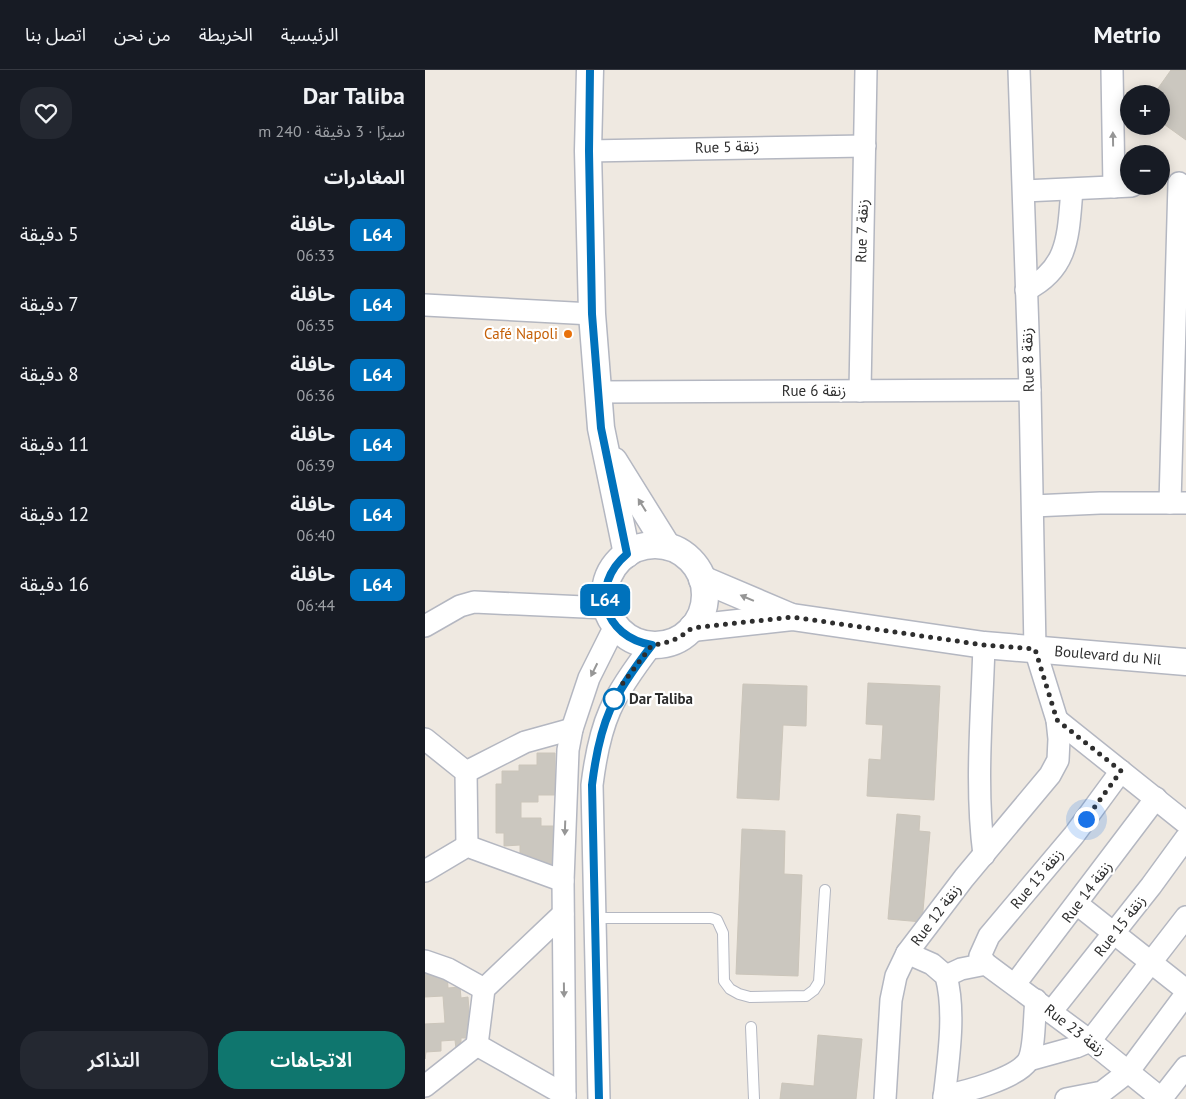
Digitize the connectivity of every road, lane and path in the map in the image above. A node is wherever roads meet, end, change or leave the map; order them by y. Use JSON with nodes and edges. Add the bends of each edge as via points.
{"nodes":[{"id":1,"x":590,"y":70,"type":"edge"},
{"id":2,"x":867,"y":70,"type":"edge"},
{"id":3,"x":1019,"y":70,"type":"edge"},
{"id":4,"x":1111,"y":70,"type":"edge"},
{"id":5,"x":865,"y":146,"type":"junction"},
{"id":6,"x":589,"y":151,"type":"junction"},
{"id":7,"x":1120,"y":158,"type":"edge"},
{"id":8,"x":1175,"y":184,"type":"edge"},
{"id":9,"x":1120,"y":187,"type":"edge"},
{"id":10,"x":1072,"y":190,"type":"junction"},
{"id":11,"x":1024,"y":191,"type":"junction"},
{"id":12,"x":1026,"y":290,"type":"junction"},
{"id":13,"x":425,"y":305,"type":"edge"},
{"id":14,"x":592,"y":314,"type":"junction"},
{"id":15,"x":1030,"y":390,"type":"junction"},
{"id":16,"x":860,"y":391,"type":"junction"},
{"id":17,"x":598,"y":392,"type":"junction"},
{"id":18,"x":606,"y":448,"type":"junction"},
{"id":19,"x":1178,"y":503,"type":"edge"},
{"id":20,"x":1033,"y":506,"type":"junction"},
{"id":21,"x":667,"y":546,"type":"junction"},
{"id":22,"x":627,"y":554,"type":"junction"},
{"id":23,"x":702,"y":579,"type":"junction"},
{"id":24,"x":611,"y":617,"type":"junction"},
{"id":25,"x":792,"y":617,"type":"junction"},
{"id":26,"x":425,"y":626,"type":"edge"},
{"id":27,"x":692,"y":628,"type":"junction"},
{"id":28,"x":652,"y":645,"type":"junction"},
{"id":29,"x":984,"y":645,"type":"junction"},
{"id":30,"x":1035,"y":649,"type":"junction"},
{"id":31,"x":1186,"y":662,"type":"edge"},
{"id":32,"x":1057,"y":720,"type":"junction"},
{"id":33,"x":572,"y":729,"type":"junction"},
{"id":34,"x":425,"y":739,"type":"edge"},
{"id":35,"x":1058,"y":760,"type":"joint"},
{"id":36,"x":1121,"y":771,"type":"junction"},
{"id":37,"x":466,"y":772,"type":"junction"},
{"id":38,"x":1156,"y":798,"type":"junction"},
{"id":39,"x":1186,"y":823,"type":"edge"},
{"id":40,"x":1186,"y":838,"type":"edge"},
{"id":41,"x":467,"y":846,"type":"junction"},
{"id":42,"x":984,"y":855,"type":"junction"},
{"id":43,"x":425,"y":871,"type":"edge"},
{"id":44,"x":563,"y":881,"type":"junction"},
{"id":45,"x":825,"y":890,"type":"dead end"},
{"id":46,"x":1077,"y":904,"type":"junction"},
{"id":47,"x":563,"y":914,"type":"junction"},
{"id":48,"x":593,"y":918,"type":"junction"},
{"id":49,"x":1186,"y":918,"type":"edge"},
{"id":50,"x":1114,"y":934,"type":"junction"},
{"id":51,"x":907,"y":953,"type":"junction"},
{"id":52,"x":425,"y":961,"type":"edge"},
{"id":53,"x":1151,"y":963,"type":"junction"},
{"id":54,"x":986,"y":964,"type":"junction"},
{"id":55,"x":946,"y":976,"type":"junction"},
{"id":56,"x":1015,"y":984,"type":"junction"},
{"id":57,"x":484,"y":989,"type":"junction"},
{"id":58,"x":1186,"y":990,"type":"edge"},
{"id":59,"x":1186,"y":994,"type":"edge"},
{"id":60,"x":1043,"y":1006,"type":"junction"},
{"id":61,"x":751,"y":1027,"type":"dead end"},
{"id":62,"x":1090,"y":1041,"type":"junction"},
{"id":63,"x":477,"y":1045,"type":"junction"},
{"id":64,"x":1029,"y":1060,"type":"junction"},
{"id":65,"x":1186,"y":1067,"type":"edge"},
{"id":66,"x":1128,"y":1072,"type":"junction"},
{"id":67,"x":425,"y":1086,"type":"edge"},
{"id":68,"x":565,"y":1097,"type":"edge"},
{"id":69,"x":944,"y":1098,"type":"edge"},
{"id":70,"x":599,"y":1099,"type":"edge"},
{"id":71,"x":754,"y":1099,"type":"edge"},
{"id":72,"x":885,"y":1099,"type":"edge"},
{"id":73,"x":1066,"y":1099,"type":"edge"},
{"id":74,"x":1162,"y":1099,"type":"edge"}],
"edges":[{"from":1,"to":6,"type":"street"},
{"from":2,"to":5,"type":"street","name":"Rue 7 زنقة"},
{"from":3,"to":11,"type":"street","name":"Rue 8 زنقة"},
{"from":7,"to":4,"type":"street","one_way":true},
{"from":5,"to":6,"type":"street","name":"Rue 5 زنقة"},
{"from":5,"to":16,"type":"street","name":"Rue 7 زنقة"},
{"from":6,"to":14,"type":"street"},
{"from":8,"to":19,"type":"street"},
{"from":9,"to":10,"type":"street"},
{"from":10,"to":11,"type":"street"},
{"from":10,"to":12,"type":"street","via":[[1064,251],[1051,273],[1041,283]]},
{"from":11,"to":12,"type":"street","name":"Rue 8 زنقة"},
{"from":12,"to":15,"type":"street","name":"Rue 8 زنقة"},
{"from":13,"to":14,"type":"street"},
{"from":14,"to":17,"type":"street"},
{"from":15,"to":16,"type":"street","name":"Rue 6 زنقة"},
{"from":15,"to":20,"type":"street","name":"Rue 8 زنقة"},
{"from":16,"to":17,"type":"street","name":"Rue 6 زنقة"},
{"from":17,"to":18,"type":"street"},
{"from":21,"to":18,"type":"street","one_way":true},
{"from":18,"to":22,"type":"street"},
{"from":19,"to":20,"type":"street"},
{"from":20,"to":30,"type":"street","name":"Rue 8 زنقة"},
{"from":21,"to":22,"type":"street","via":[[653,545]]},
{"from":21,"to":23,"type":"street","via":[[689,558]]},
{"from":22,"to":24,"type":"street","via":[[617,562],[608,578],[605,596]]},
{"from":25,"to":23,"type":"street","name":"Boulevard du Nil","one_way":true},
{"from":23,"to":27,"type":"street","via":[[703,604],[699,619]]},
{"from":24,"to":26,"type":"street","via":[[474,602]]},
{"from":24,"to":28,"type":"street","via":[[626,636]]},
{"from":24,"to":33,"type":"street","one_way":true},
{"from":25,"to":27,"type":"street","name":"Boulevard du Nil"},
{"from":25,"to":29,"type":"street","name":"Boulevard du Nil"},
{"from":27,"to":28,"type":"street","via":[[669,643]]},
{"from":28,"to":48,"type":"street","via":[[606,715],[596,752],[592,785]]},
{"from":29,"to":30,"type":"street","name":"Boulevard du Nil"},
{"from":29,"to":42,"type":"street","via":[[980,787]]},
{"from":30,"to":31,"type":"street","name":"Boulevard du Nil"},
{"from":30,"to":32,"type":"street","name":"Rue 8 زنقة"},
{"from":32,"to":35,"type":"street","name":"Rue 8 زنقة"},
{"from":32,"to":36,"type":"street"},
{"from":33,"to":37,"type":"street","via":[[525,742]]},
{"from":33,"to":44,"type":"street","one_way":true,"via":[[568,750]]},
{"from":34,"to":37,"type":"street"},
{"from":35,"to":42,"type":"street","name":"Rue 12 زنقة","via":[[1050,775]]},
{"from":36,"to":38,"type":"street"},
{"from":36,"to":54,"type":"street","name":"Rue 13 زنقة","via":[[1074,835],[989,936],[980,956]]},
{"from":37,"to":41,"type":"street"},
{"from":38,"to":39,"type":"street"},
{"from":38,"to":46,"type":"street","name":"Rue 14 زنقة"},
{"from":40,"to":50,"type":"street","name":"Rue 15 زنقة"},
{"from":41,"to":43,"type":"street"},
{"from":41,"to":44,"type":"street"},
{"from":42,"to":51,"type":"street","name":"Rue 12 زنقة"},
{"from":44,"to":47,"type":"street"},
{"from":45,"to":48,"type":"lane","via":[[819,982],[806,996],[750,997],[730,989],[724,981],[723,933],[717,920]]},
{"from":46,"to":50,"type":"street"},
{"from":46,"to":56,"type":"street","name":"Rue 14 زنقة"},
{"from":47,"to":57,"type":"street"},
{"from":47,"to":68,"type":"street","one_way":true},
{"from":48,"to":70,"type":"street"},
{"from":49,"to":53,"type":"street"},
{"from":50,"to":53,"type":"street"},
{"from":50,"to":60,"type":"street","name":"Rue 15 زنقة"},
{"from":51,"to":55,"type":"street","via":[[932,964]]},
{"from":51,"to":72,"type":"street","name":"Rue 12 زنقة","via":[[896,976],[891,1000]]},
{"from":52,"to":57,"type":"street","via":[[448,969]]},
{"from":53,"to":58,"type":"street"},
{"from":53,"to":62,"type":"street"},
{"from":54,"to":55,"type":"street"},
{"from":54,"to":56,"type":"street","name":"Rue 23 زنقة"},
{"from":55,"to":69,"type":"street","via":[[950,1000],[948,1076]]},
{"from":56,"to":60,"type":"street","name":"Rue 23 زنقة"},
{"from":57,"to":63,"type":"street"},
{"from":59,"to":66,"type":"street"},
{"from":60,"to":62,"type":"street","name":"Rue 23 زنقة"},
{"from":60,"to":64,"type":"street"},
{"from":61,"to":71,"type":"lane"},
{"from":62,"to":64,"type":"street","via":[[1076,1048]]},
{"from":62,"to":66,"type":"street","name":"Rue 23 زنقة"},
{"from":63,"to":67,"type":"street"},
{"from":63,"to":68,"type":"street"},
{"from":64,"to":69,"type":"street","via":[[993,1082]]},
{"from":65,"to":74,"type":"street"},
{"from":66,"to":73,"type":"street","via":[[1102,1092]]},
{"from":66,"to":74,"type":"street","name":"Rue 23 زنقة"}]}
